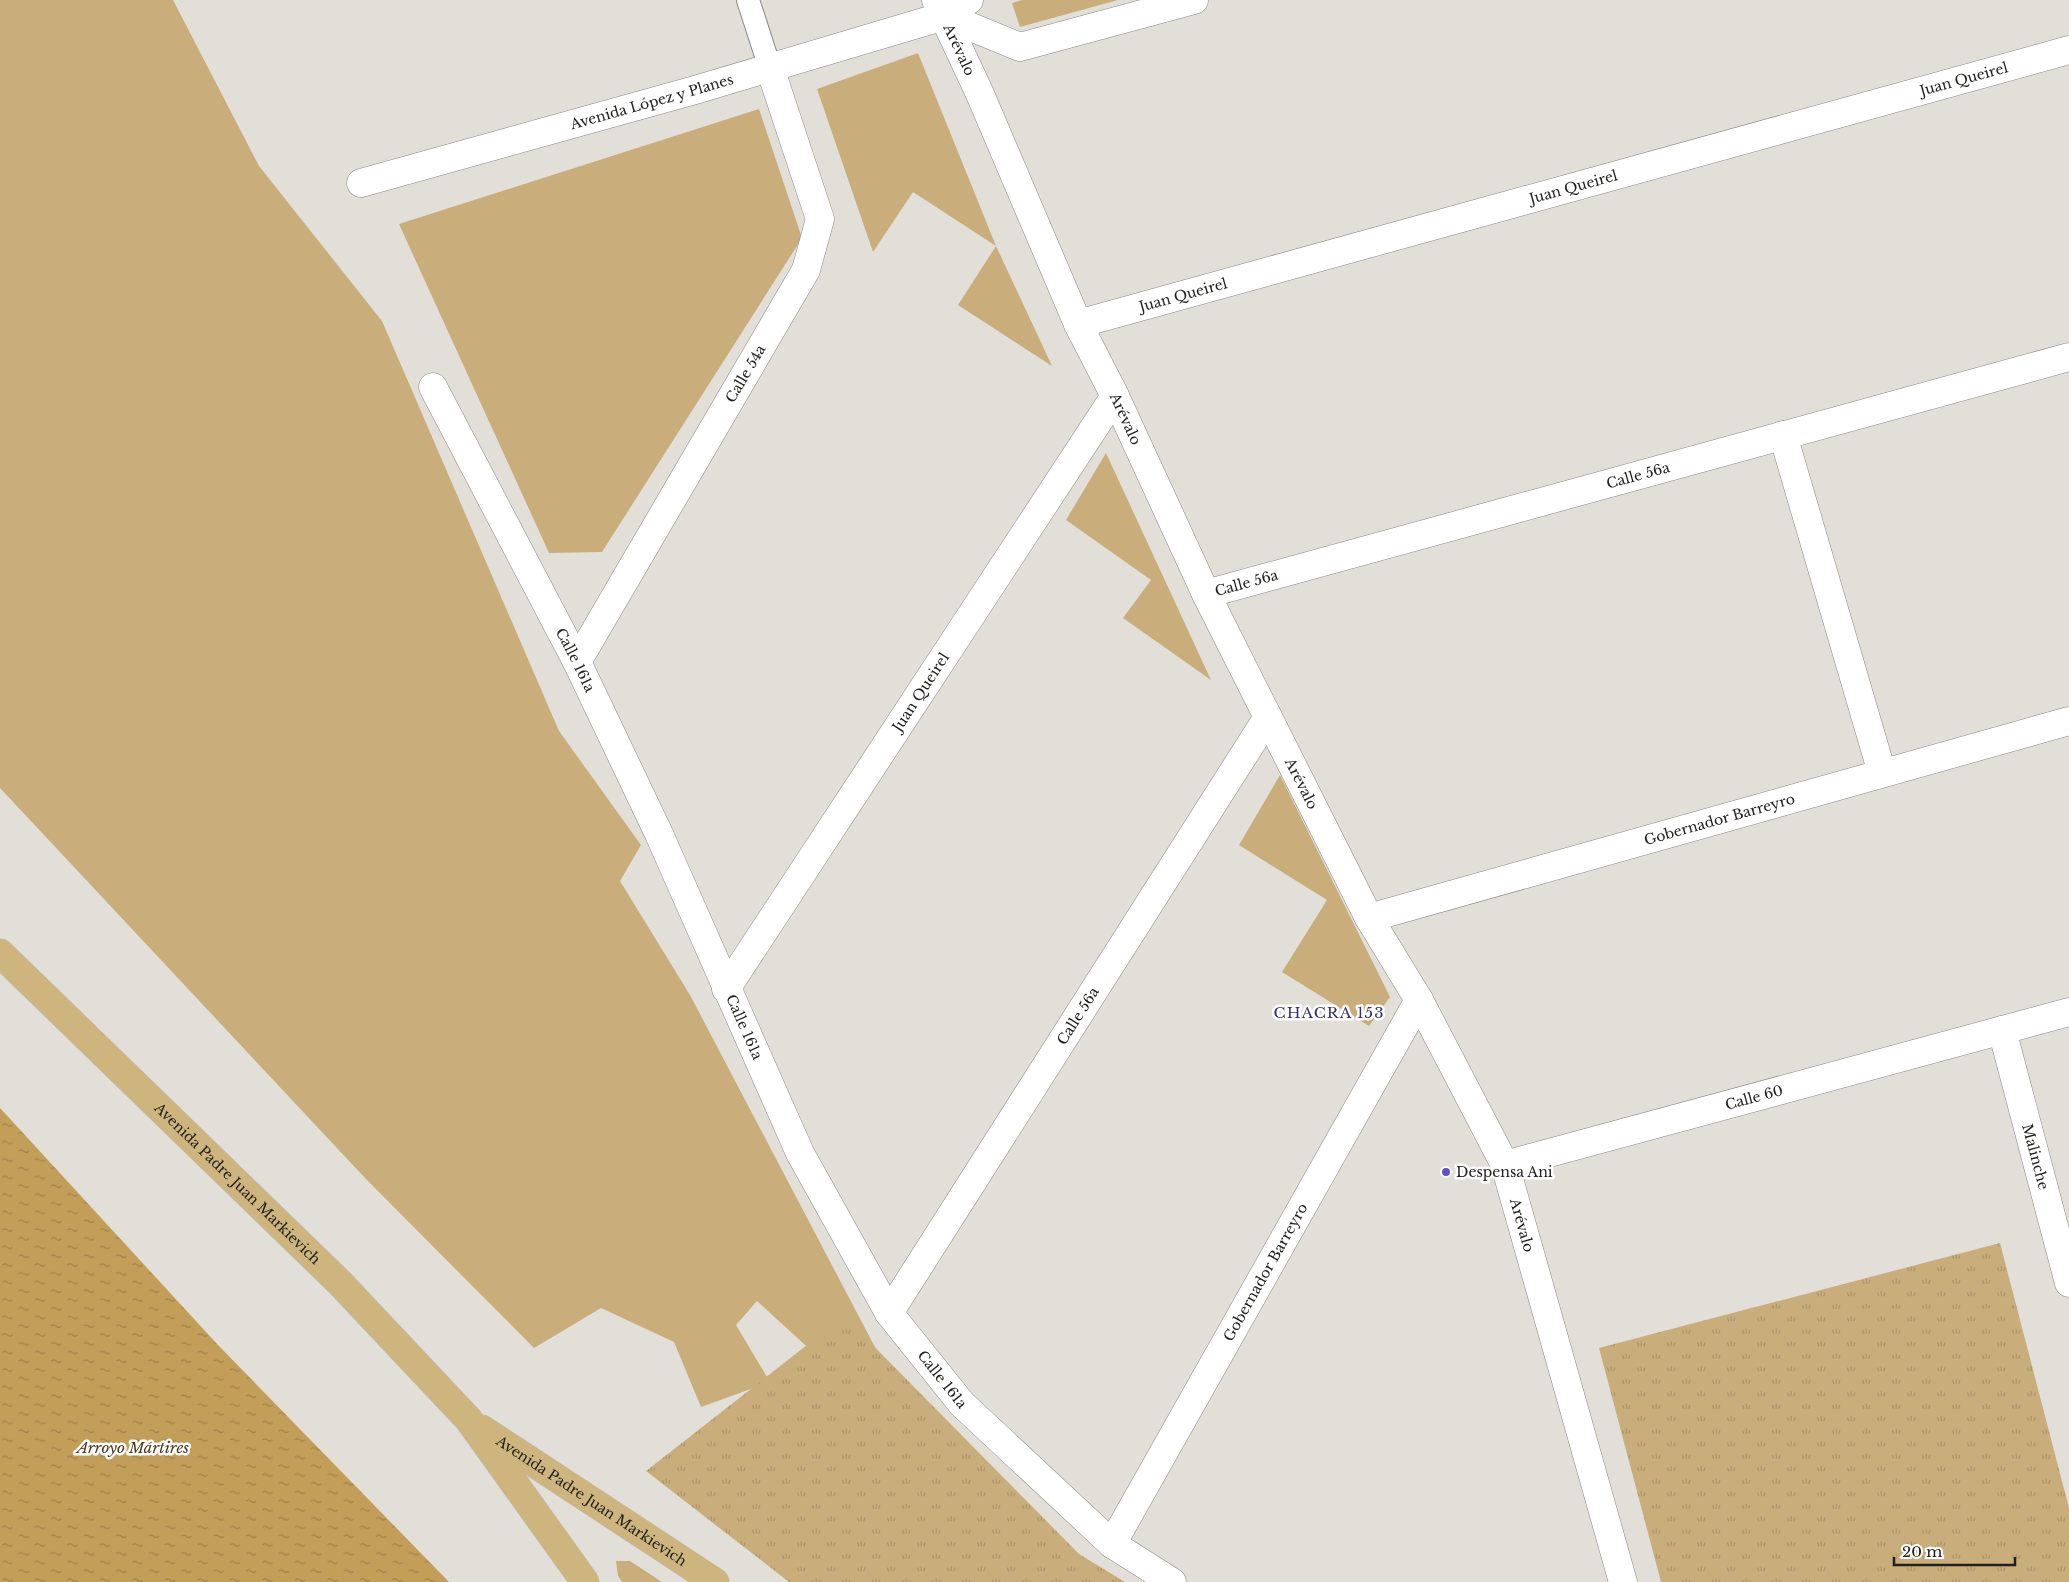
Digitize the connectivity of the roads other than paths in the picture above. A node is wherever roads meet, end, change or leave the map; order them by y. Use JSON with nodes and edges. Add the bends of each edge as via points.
{"nodes":[{"id":1,"x":748,"y":0,"type":"edge"},
{"id":2,"x":970,"y":0,"type":"edge"},
{"id":3,"x":1194,"y":0,"type":"edge"},
{"id":4,"x":940,"y":8,"type":"edge"},
{"id":5,"x":2069,"y":50,"type":"edge"},
{"id":6,"x":770,"y":68,"type":"junction"},
{"id":7,"x":361,"y":183,"type":"dead end"},
{"id":8,"x":1078,"y":324,"type":"junction"},
{"id":9,"x":2069,"y":357,"type":"edge"},
{"id":10,"x":433,"y":387,"type":"dead end"},
{"id":11,"x":1115,"y":396,"type":"junction"},
{"id":12,"x":1783,"y":435,"type":"junction"},
{"id":13,"x":1206,"y":594,"type":"junction"},
{"id":14,"x":577,"y":662,"type":"junction"},
{"id":15,"x":1268,"y":717,"type":"junction"},
{"id":16,"x":2069,"y":722,"type":"edge"},
{"id":17,"x":1882,"y":772,"type":"junction"},
{"id":18,"x":1369,"y":918,"type":"junction"},
{"id":19,"x":0,"y":953,"type":"edge"},
{"id":20,"x":726,"y":989,"type":"junction"},
{"id":21,"x":1419,"y":1000,"type":"junction"},
{"id":22,"x":2069,"y":1012,"type":"edge"},
{"id":23,"x":2002,"y":1030,"type":"junction"},
{"id":24,"x":1505,"y":1165,"type":"junction"},
{"id":25,"x":2069,"y":1283,"type":"edge"},
{"id":26,"x":889,"y":1313,"type":"junction"},
{"id":27,"x":469,"y":1420,"type":"junction"},
{"id":28,"x":1112,"y":1544,"type":"junction"},
{"id":29,"x":585,"y":1582,"type":"edge"},
{"id":30,"x":715,"y":1582,"type":"edge"},
{"id":31,"x":1172,"y":1582,"type":"edge"},
{"id":32,"x":1623,"y":1582,"type":"edge"}],
"edges":[{"from":1,"to":6,"type":"lane"},
{"from":2,"to":4,"type":"street","name":"Avenida López y Planes"},
{"from":3,"to":4,"type":"street","via":[[1020,48]]},
{"from":4,"to":6,"type":"street","name":"Avenida López y Planes"},
{"from":4,"to":8,"type":"street","name":"Arévalo"},
{"from":5,"to":8,"type":"street","name":"Juan Queirel"},
{"from":6,"to":7,"type":"street","name":"Avenida López y Planes"},
{"from":6,"to":14,"type":"street","name":"Calle 54a","via":[[820,218],[806,270]]},
{"from":8,"to":11,"type":"street","name":"Arévalo"},
{"from":9,"to":12,"type":"street","name":"Calle 56a"},
{"from":10,"to":14,"type":"street","name":"Calle 161a"},
{"from":11,"to":13,"type":"street","name":"Arévalo"},
{"from":11,"to":20,"type":"street","name":"Juan Queirel"},
{"from":12,"to":13,"type":"street","name":"Calle 56a"},
{"from":12,"to":17,"type":"street"},
{"from":13,"to":15,"type":"street","name":"Arévalo"},
{"from":14,"to":20,"type":"street","name":"Calle 161a","via":[[659,834]]},
{"from":15,"to":18,"type":"street","name":"Arévalo"},
{"from":15,"to":26,"type":"street","name":"Calle 56a"},
{"from":16,"to":17,"type":"street","name":"Gobernador Barreyro"},
{"from":17,"to":18,"type":"street","name":"Gobernador Barreyro"},
{"from":18,"to":21,"type":"street","name":"Arévalo"},
{"from":19,"to":27,"type":"main road","name":"Avenida Padre Juan Markievich","via":[[340,1283]]},
{"from":20,"to":26,"type":"street","name":"Calle 161a","via":[[800,1153]]},
{"from":21,"to":24,"type":"street","name":"Arévalo"},
{"from":21,"to":28,"type":"street","name":"Gobernador Barreyro"},
{"from":22,"to":23,"type":"street","name":"Calle 60"},
{"from":23,"to":24,"type":"street","name":"Calle 60"},
{"from":23,"to":25,"type":"street","name":"Malinche"},
{"from":24,"to":32,"type":"street","name":"Arévalo"},
{"from":26,"to":28,"type":"street","name":"Calle 161a","via":[[962,1404]]},
{"from":27,"to":29,"type":"main road","name":"Avenida Padre Juan Markievich"},
{"from":27,"to":30,"type":"main road","name":"Avenida Padre Juan Markievich"},
{"from":28,"to":31,"type":"street","name":"Calle 161a"}]}
